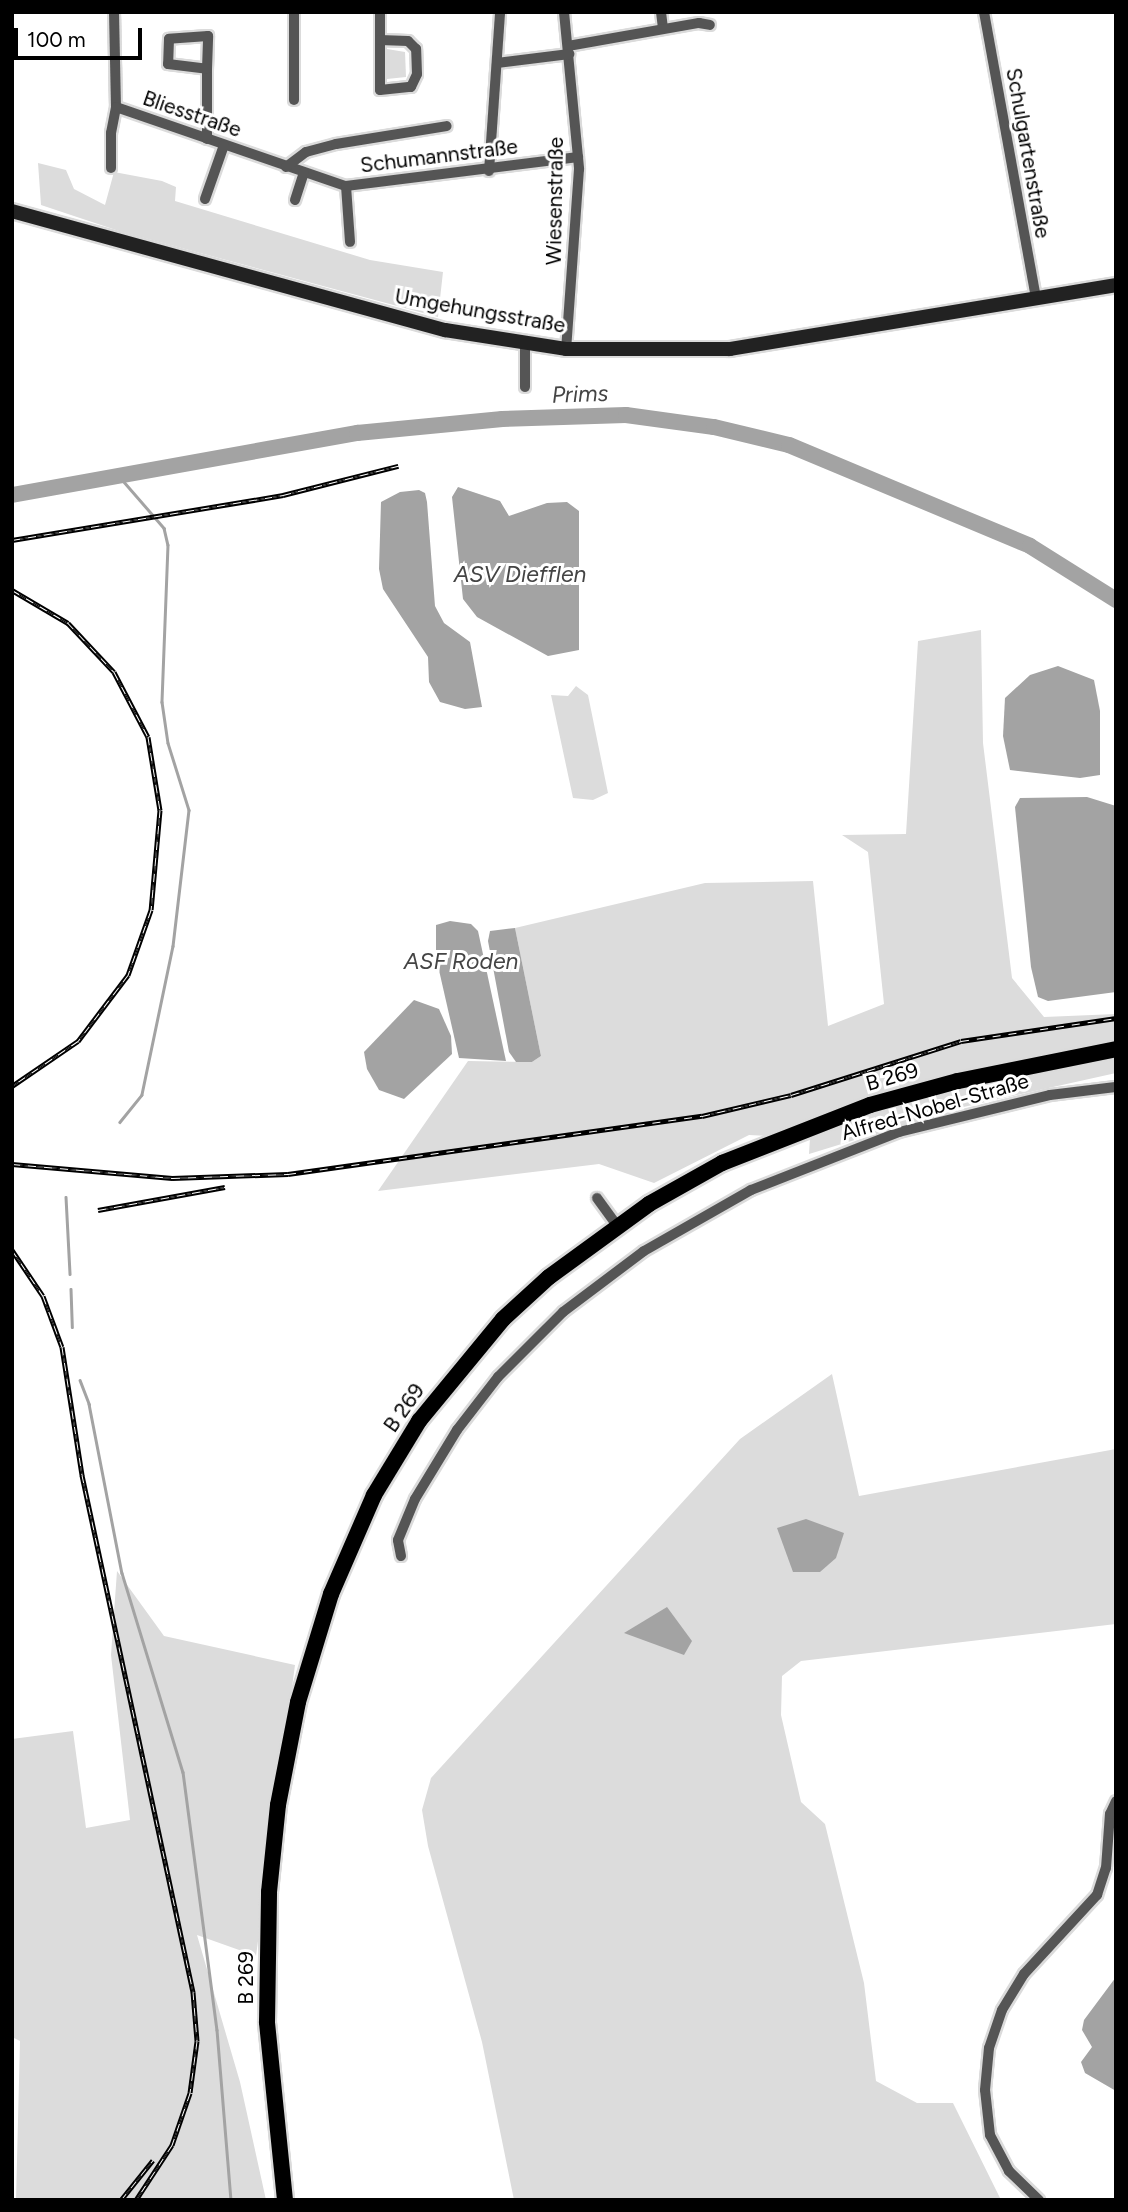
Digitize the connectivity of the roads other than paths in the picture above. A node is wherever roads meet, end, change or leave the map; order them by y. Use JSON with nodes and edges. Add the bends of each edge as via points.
{"nodes":[{"id":1,"x":114,"y":12,"type":"edge"},
{"id":2,"x":294,"y":12,"type":"edge"},
{"id":3,"x":380,"y":12,"type":"edge"},
{"id":4,"x":500,"y":12,"type":"edge"},
{"id":5,"x":564,"y":12,"type":"edge"},
{"id":6,"x":661,"y":12,"type":"edge"},
{"id":7,"x":984,"y":12,"type":"edge"},
{"id":8,"x":710,"y":25,"type":"dead end"},
{"id":9,"x":663,"y":28,"type":"junction"},
{"id":10,"x":380,"y":40,"type":"junction"},
{"id":11,"x":569,"y":50,"type":"junction"},
{"id":12,"x":497,"y":63,"type":"junction"},
{"id":13,"x":207,"y":69,"type":"junction"},
{"id":14,"x":294,"y":100,"type":"dead end"},
{"id":15,"x":116,"y":107,"type":"junction"},
{"id":16,"x":447,"y":126,"type":"dead end"},
{"id":17,"x":207,"y":139,"type":"junction"},
{"id":18,"x":224,"y":145,"type":"junction"},
{"id":19,"x":578,"y":157,"type":"junction"},
{"id":20,"x":286,"y":167,"type":"junction"},
{"id":21,"x":111,"y":168,"type":"dead end"},
{"id":22,"x":489,"y":171,"type":"junction"},
{"id":23,"x":304,"y":172,"type":"junction"},
{"id":24,"x":346,"y":186,"type":"junction"},
{"id":25,"x":205,"y":199,"type":"dead end"},
{"id":26,"x":295,"y":200,"type":"dead end"},
{"id":27,"x":12,"y":211,"type":"edge"},
{"id":28,"x":350,"y":242,"type":"dead end"},
{"id":29,"x":1116,"y":285,"type":"edge"},
{"id":30,"x":1036,"y":299,"type":"junction"},
{"id":31,"x":525,"y":344,"type":"junction"},
{"id":32,"x":566,"y":349,"type":"junction"},
{"id":33,"x":525,"y":387,"type":"dead end"},
{"id":34,"x":1116,"y":1049,"type":"edge"},
{"id":35,"x":1116,"y":1087,"type":"edge"},
{"id":36,"x":597,"y":1198,"type":"dead end"},
{"id":37,"x":617,"y":1226,"type":"junction"},
{"id":38,"x":401,"y":1556,"type":"dead end"},
{"id":39,"x":1116,"y":1801,"type":"edge"},
{"id":40,"x":1033,"y":2198,"type":"edge"},
{"id":41,"x":285,"y":2200,"type":"edge"}],
"edges":[{"from":1,"to":15,"type":"street","name":"Bliesstraße"},
{"from":2,"to":14,"type":"street"},
{"from":3,"to":10,"type":"street"},
{"from":4,"to":12,"type":"street"},
{"from":5,"to":11,"type":"street","name":"Wiesenstraße"},
{"from":6,"to":9,"type":"street"},
{"from":7,"to":30,"type":"street","name":"Schulgartenstraße"},
{"from":8,"to":9,"type":"street"},
{"from":9,"to":11,"type":"street"},
{"from":10,"to":10,"type":"street","via":[[408,41],[416,49],[417,74],[411,87],[380,90]]},
{"from":11,"to":12,"type":"street"},
{"from":11,"to":19,"type":"street","name":"Wiesenstraße"},
{"from":12,"to":22,"type":"street"},
{"from":13,"to":13,"type":"street","via":[[208,36],[169,39],[168,64]]},
{"from":13,"to":17,"type":"street"},
{"from":15,"to":17,"type":"street","name":"Bliesstraße"},
{"from":15,"to":21,"type":"street"},
{"from":16,"to":20,"type":"street","via":[[326,146],[306,152]]},
{"from":17,"to":18,"type":"street","name":"Bliesstraße"},
{"from":18,"to":20,"type":"street","name":"Bliesstraße"},
{"from":18,"to":25,"type":"street"},
{"from":19,"to":22,"type":"street","name":"Schumannstraße"},
{"from":19,"to":32,"type":"street","name":"Wiesenstraße"},
{"from":20,"to":23,"type":"street","name":"Bliesstraße"},
{"from":22,"to":24,"type":"street","name":"Schumannstraße"},
{"from":23,"to":24,"type":"street","name":"Bliesstraße"},
{"from":23,"to":26,"type":"street"},
{"from":24,"to":28,"type":"street"},
{"from":27,"to":31,"type":"main road","name":"Umgehungsstraße","via":[[379,313]]},
{"from":29,"to":30,"type":"main road","name":"Umgehungsstraße"},
{"from":30,"to":32,"type":"main road","name":"Umgehungsstraße","via":[[730,349]]},
{"from":31,"to":32,"type":"main road","name":"Umgehungsstraße"},
{"from":31,"to":33,"type":"street"},
{"from":34,"to":37,"type":"main road","name":"B 269","number":"B 269","via":[[979,1076],[870,1105],[722,1163]]},
{"from":35,"to":38,"type":"street","name":"Alfred-Nobel-Straße","via":[[1049,1095],[899,1132],[751,1190],[644,1251],[563,1312],[498,1377],[457,1430],[415,1499],[398,1540]]},
{"from":36,"to":37,"type":"street"},
{"from":37,"to":41,"type":"main road","name":"B 269","number":"B 269","via":[[503,1319],[419,1421],[353,1538],[318,1631],[287,1751],[269,1892],[269,2052]]},
{"from":39,"to":40,"type":"street","via":[[1097,1895],[1024,1974],[1002,2010],[989,2048],[985,2090],[990,2135],[1009,2171]]}]}
